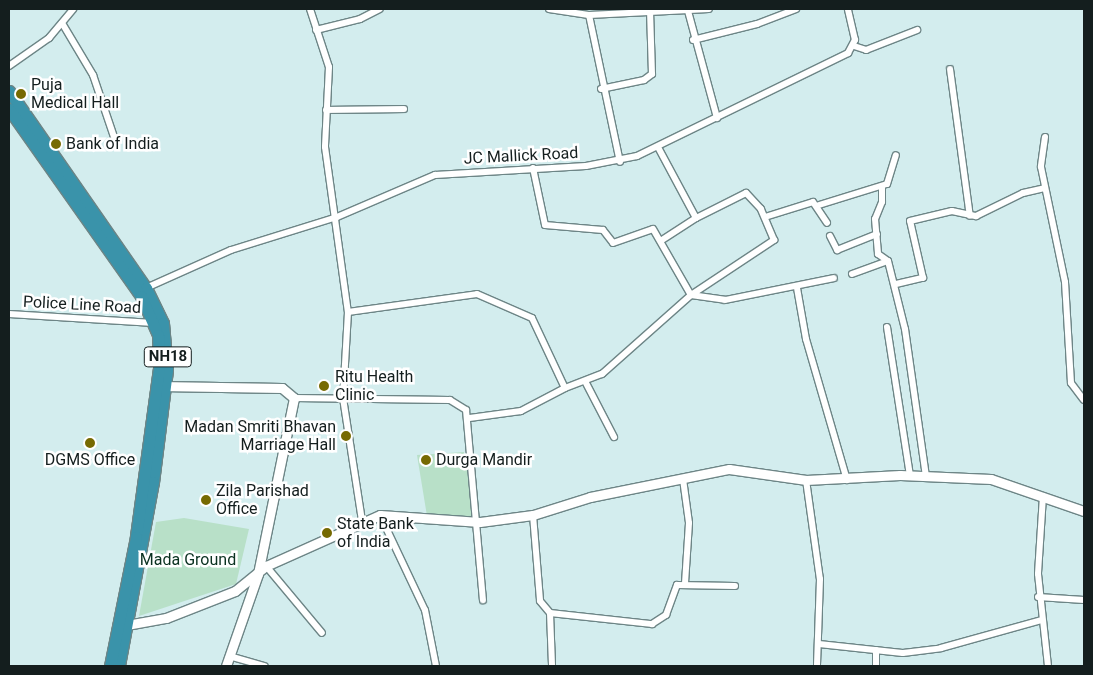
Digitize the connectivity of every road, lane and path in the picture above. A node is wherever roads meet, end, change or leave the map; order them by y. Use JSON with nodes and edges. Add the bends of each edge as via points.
{"nodes":[{"id":1,"x":73,"y":9,"type":"edge"},
{"id":2,"x":310,"y":9,"type":"edge"},
{"id":3,"x":380,"y":9,"type":"edge"},
{"id":4,"x":549,"y":9,"type":"edge"},
{"id":5,"x":709,"y":9,"type":"edge"},
{"id":6,"x":796,"y":9,"type":"edge"},
{"id":7,"x":848,"y":9,"type":"edge"},
{"id":8,"x":688,"y":11,"type":"junction"},
{"id":9,"x":650,"y":12,"type":"junction"},
{"id":10,"x":589,"y":15,"type":"junction"},
{"id":11,"x":62,"y":23,"type":"junction"},
{"id":12,"x":316,"y":30,"type":"junction"},
{"id":13,"x":917,"y":30,"type":"dead end"},
{"id":14,"x":693,"y":40,"type":"junction"},
{"id":15,"x":854,"y":46,"type":"junction"},
{"id":16,"x":9,"y":66,"type":"edge"},
{"id":17,"x":950,"y":69,"type":"dead end"},
{"id":18,"x":602,"y":88,"type":"junction"},
{"id":19,"x":9,"y":92,"type":"edge"},
{"id":20,"x":9,"y":109,"type":"edge"},
{"id":21,"x":326,"y":110,"type":"junction"},
{"id":22,"x":404,"y":110,"type":"dead end"},
{"id":23,"x":717,"y":118,"type":"junction"},
{"id":24,"x":114,"y":137,"type":"dead end"},
{"id":25,"x":1045,"y":137,"type":"dead end"},
{"id":26,"x":658,"y":147,"type":"junction"},
{"id":27,"x":896,"y":155,"type":"dead end"},
{"id":28,"x":620,"y":162,"type":"junction"},
{"id":29,"x":533,"y":168,"type":"junction"},
{"id":30,"x":882,"y":186,"type":"junction"},
{"id":31,"x":1044,"y":188,"type":"junction"},
{"id":32,"x":819,"y":205,"type":"junction"},
{"id":33,"x":970,"y":216,"type":"junction"},
{"id":34,"x":337,"y":217,"type":"junction"},
{"id":35,"x":764,"y":217,"type":"junction"},
{"id":36,"x":696,"y":218,"type":"junction"},
{"id":37,"x":827,"y":223,"type":"dead end"},
{"id":38,"x":878,"y":234,"type":"junction"},
{"id":39,"x":830,"y":236,"type":"dead end"},
{"id":40,"x":662,"y":240,"type":"junction"},
{"id":41,"x":888,"y":261,"type":"junction"},
{"id":42,"x":852,"y":274,"type":"dead end"},
{"id":43,"x":834,"y":278,"type":"dead end"},
{"id":44,"x":896,"y":284,"type":"junction"},
{"id":45,"x":146,"y":288,"type":"junction"},
{"id":46,"x":797,"y":288,"type":"junction"},
{"id":47,"x":690,"y":295,"type":"junction"},
{"id":48,"x":348,"y":312,"type":"junction"},
{"id":49,"x":9,"y":315,"type":"edge"},
{"id":50,"x":155,"y":323,"type":"junction"},
{"id":51,"x":887,"y":327,"type":"dead end"},
{"id":52,"x":586,"y":383,"type":"junction"},
{"id":53,"x":161,"y":386,"type":"junction"},
{"id":54,"x":565,"y":388,"type":"junction"},
{"id":55,"x":294,"y":398,"type":"junction"},
{"id":56,"x":343,"y":398,"type":"junction"},
{"id":57,"x":1084,"y":400,"type":"edge"},
{"id":58,"x":468,"y":418,"type":"junction"},
{"id":59,"x":614,"y":438,"type":"dead end"},
{"id":60,"x":910,"y":475,"type":"junction"},
{"id":61,"x":926,"y":476,"type":"junction"},
{"id":62,"x":683,"y":479,"type":"junction"},
{"id":63,"x":806,"y":480,"type":"junction"},
{"id":64,"x":847,"y":480,"type":"junction"},
{"id":65,"x":1043,"y":496,"type":"junction"},
{"id":66,"x":1084,"y":511,"type":"edge"},
{"id":67,"x":533,"y":514,"type":"junction"},
{"id":68,"x":380,"y":515,"type":"junction"},
{"id":69,"x":362,"y":521,"type":"junction"},
{"id":70,"x":480,"y":522,"type":"junction"},
{"id":71,"x":266,"y":566,"type":"junction"},
{"id":72,"x":258,"y":574,"type":"junction"},
{"id":73,"x":685,"y":583,"type":"junction"},
{"id":74,"x":735,"y":586,"type":"dead end"},
{"id":75,"x":1038,"y":598,"type":"junction"},
{"id":76,"x":483,"y":600,"type":"dead end"},
{"id":77,"x":1084,"y":600,"type":"edge"},
{"id":78,"x":550,"y":613,"type":"junction"},
{"id":79,"x":1042,"y":620,"type":"junction"},
{"id":80,"x":124,"y":626,"type":"junction"},
{"id":81,"x":322,"y":633,"type":"dead end"},
{"id":82,"x":819,"y":644,"type":"junction"},
{"id":83,"x":876,"y":650,"type":"junction"},
{"id":84,"x":229,"y":656,"type":"junction"},
{"id":85,"x":110,"y":666,"type":"edge"},
{"id":86,"x":119,"y":666,"type":"edge"},
{"id":87,"x":226,"y":666,"type":"edge"},
{"id":88,"x":265,"y":666,"type":"edge"},
{"id":89,"x":436,"y":666,"type":"edge"},
{"id":90,"x":552,"y":666,"type":"edge"},
{"id":91,"x":817,"y":666,"type":"edge"},
{"id":92,"x":876,"y":666,"type":"edge"},
{"id":93,"x":1048,"y":666,"type":"edge"}],
"edges":[{"from":1,"to":11,"type":"street"},
{"from":2,"to":12,"type":"street"},
{"from":3,"to":12,"type":"street","via":[[360,19]]},
{"from":4,"to":10,"type":"street"},
{"from":5,"to":8,"type":"street"},
{"from":6,"to":14,"type":"street","via":[[757,24]]},
{"from":7,"to":15,"type":"street"},
{"from":8,"to":9,"type":"street"},
{"from":8,"to":14,"type":"street"},
{"from":9,"to":10,"type":"street"},
{"from":9,"to":18,"type":"street","via":[[652,74],[644,80]]},
{"from":10,"to":18,"type":"street"},
{"from":11,"to":16,"type":"street"},
{"from":11,"to":24,"type":"street","via":[[93,75]]},
{"from":12,"to":21,"type":"street","via":[[329,66]]},
{"from":13,"to":15,"type":"street","via":[[866,50]]},
{"from":14,"to":23,"type":"street"},
{"from":15,"to":23,"type":"street","name":"JC Mallick Road"},
{"from":17,"to":33,"type":"street"},
{"from":18,"to":28,"type":"street"},
{"from":19,"to":45,"type":"highway","number":"NH18"},
{"from":20,"to":50,"type":"highway","number":"NH18","via":[[141,296]]},
{"from":21,"to":22,"type":"street"},
{"from":21,"to":34,"type":"street","via":[[325,147]]},
{"from":23,"to":26,"type":"street","name":"JC Mallick Road"},
{"from":25,"to":31,"type":"street"},
{"from":26,"to":28,"type":"street","name":"JC Mallick Road"},
{"from":26,"to":36,"type":"street"},
{"from":27,"to":30,"type":"street","via":[[892,178]]},
{"from":28,"to":29,"type":"street","name":"JC Mallick Road"},
{"from":29,"to":34,"type":"street","name":"JC Mallick Road","via":[[434,175]]},
{"from":29,"to":40,"type":"street","via":[[538,209],[550,228],[603,230],[613,243],[653,229]]},
{"from":30,"to":32,"type":"street"},
{"from":30,"to":38,"type":"street"},
{"from":31,"to":33,"type":"street"},
{"from":31,"to":57,"type":"street","via":[[1066,282],[1071,383]]},
{"from":32,"to":35,"type":"street","via":[[813,202]]},
{"from":32,"to":37,"type":"street"},
{"from":33,"to":44,"type":"street","via":[[952,211],[910,221],[923,278]]},
{"from":34,"to":45,"type":"street","name":"JC Mallick Road","via":[[231,250]]},
{"from":34,"to":48,"type":"street"},
{"from":35,"to":36,"type":"street","via":[[746,193]]},
{"from":35,"to":47,"type":"street","via":[[773,235],[771,244],[735,261]]},
{"from":36,"to":40,"type":"street"},
{"from":38,"to":39,"type":"street","via":[[837,250]]},
{"from":38,"to":41,"type":"street","via":[[878,254]]},
{"from":40,"to":47,"type":"street"},
{"from":41,"to":42,"type":"street"},
{"from":41,"to":44,"type":"street"},
{"from":43,"to":46,"type":"street"},
{"from":44,"to":61,"type":"street"},
{"from":45,"to":53,"type":"highway","number":"NH18","via":[[163,323],[168,354]]},
{"from":46,"to":47,"type":"street","via":[[725,300]]},
{"from":46,"to":64,"type":"street","via":[[806,339]]},
{"from":47,"to":52,"type":"street"},
{"from":48,"to":54,"type":"street","via":[[435,303],[468,295],[486,297],[532,318]]},
{"from":48,"to":56,"type":"street"},
{"from":49,"to":50,"type":"street","name":"Police Line Road"},
{"from":50,"to":53,"type":"highway","number":"NH18"},
{"from":51,"to":60,"type":"street"},
{"from":52,"to":54,"type":"street"},
{"from":52,"to":59,"type":"street"},
{"from":53,"to":55,"type":"street","via":[[282,388]]},
{"from":53,"to":80,"type":"highway","number":"NH18"},
{"from":54,"to":58,"type":"street","via":[[521,411]]},
{"from":55,"to":56,"type":"street"},
{"from":55,"to":72,"type":"street"},
{"from":56,"to":58,"type":"street","via":[[450,400],[460,404]]},
{"from":56,"to":69,"type":"street"},
{"from":58,"to":70,"type":"street"},
{"from":60,"to":61,"type":"street"},
{"from":60,"to":64,"type":"street"},
{"from":61,"to":65,"type":"street","via":[[991,479]]},
{"from":62,"to":63,"type":"street","via":[[729,469]]},
{"from":62,"to":67,"type":"street","via":[[590,497]]},
{"from":62,"to":73,"type":"street","via":[[689,523]]},
{"from":63,"to":64,"type":"street"},
{"from":63,"to":82,"type":"street","via":[[820,579]]},
{"from":65,"to":66,"type":"street"},
{"from":65,"to":75,"type":"street"},
{"from":67,"to":70,"type":"street"},
{"from":67,"to":78,"type":"street","via":[[540,600]]},
{"from":68,"to":69,"type":"street"},
{"from":68,"to":70,"type":"street"},
{"from":68,"to":89,"type":"street","via":[[425,610]]},
{"from":69,"to":71,"type":"street"},
{"from":70,"to":76,"type":"street"},
{"from":71,"to":72,"type":"street"},
{"from":71,"to":81,"type":"street"},
{"from":72,"to":80,"type":"street","via":[[211,601]]},
{"from":72,"to":84,"type":"street"},
{"from":73,"to":74,"type":"street"},
{"from":73,"to":78,"type":"street","via":[[673,592],[666,616],[652,624]]},
{"from":75,"to":77,"type":"street"},
{"from":75,"to":79,"type":"street"},
{"from":78,"to":90,"type":"street"},
{"from":79,"to":83,"type":"street","via":[[941,648]]},
{"from":79,"to":93,"type":"street"},
{"from":80,"to":85,"type":"highway","number":"NH18"},
{"from":80,"to":86,"type":"highway","number":"NH18"},
{"from":82,"to":83,"type":"street"},
{"from":82,"to":91,"type":"street"},
{"from":83,"to":92,"type":"street"},
{"from":84,"to":87,"type":"street"},
{"from":84,"to":88,"type":"street"}]}
